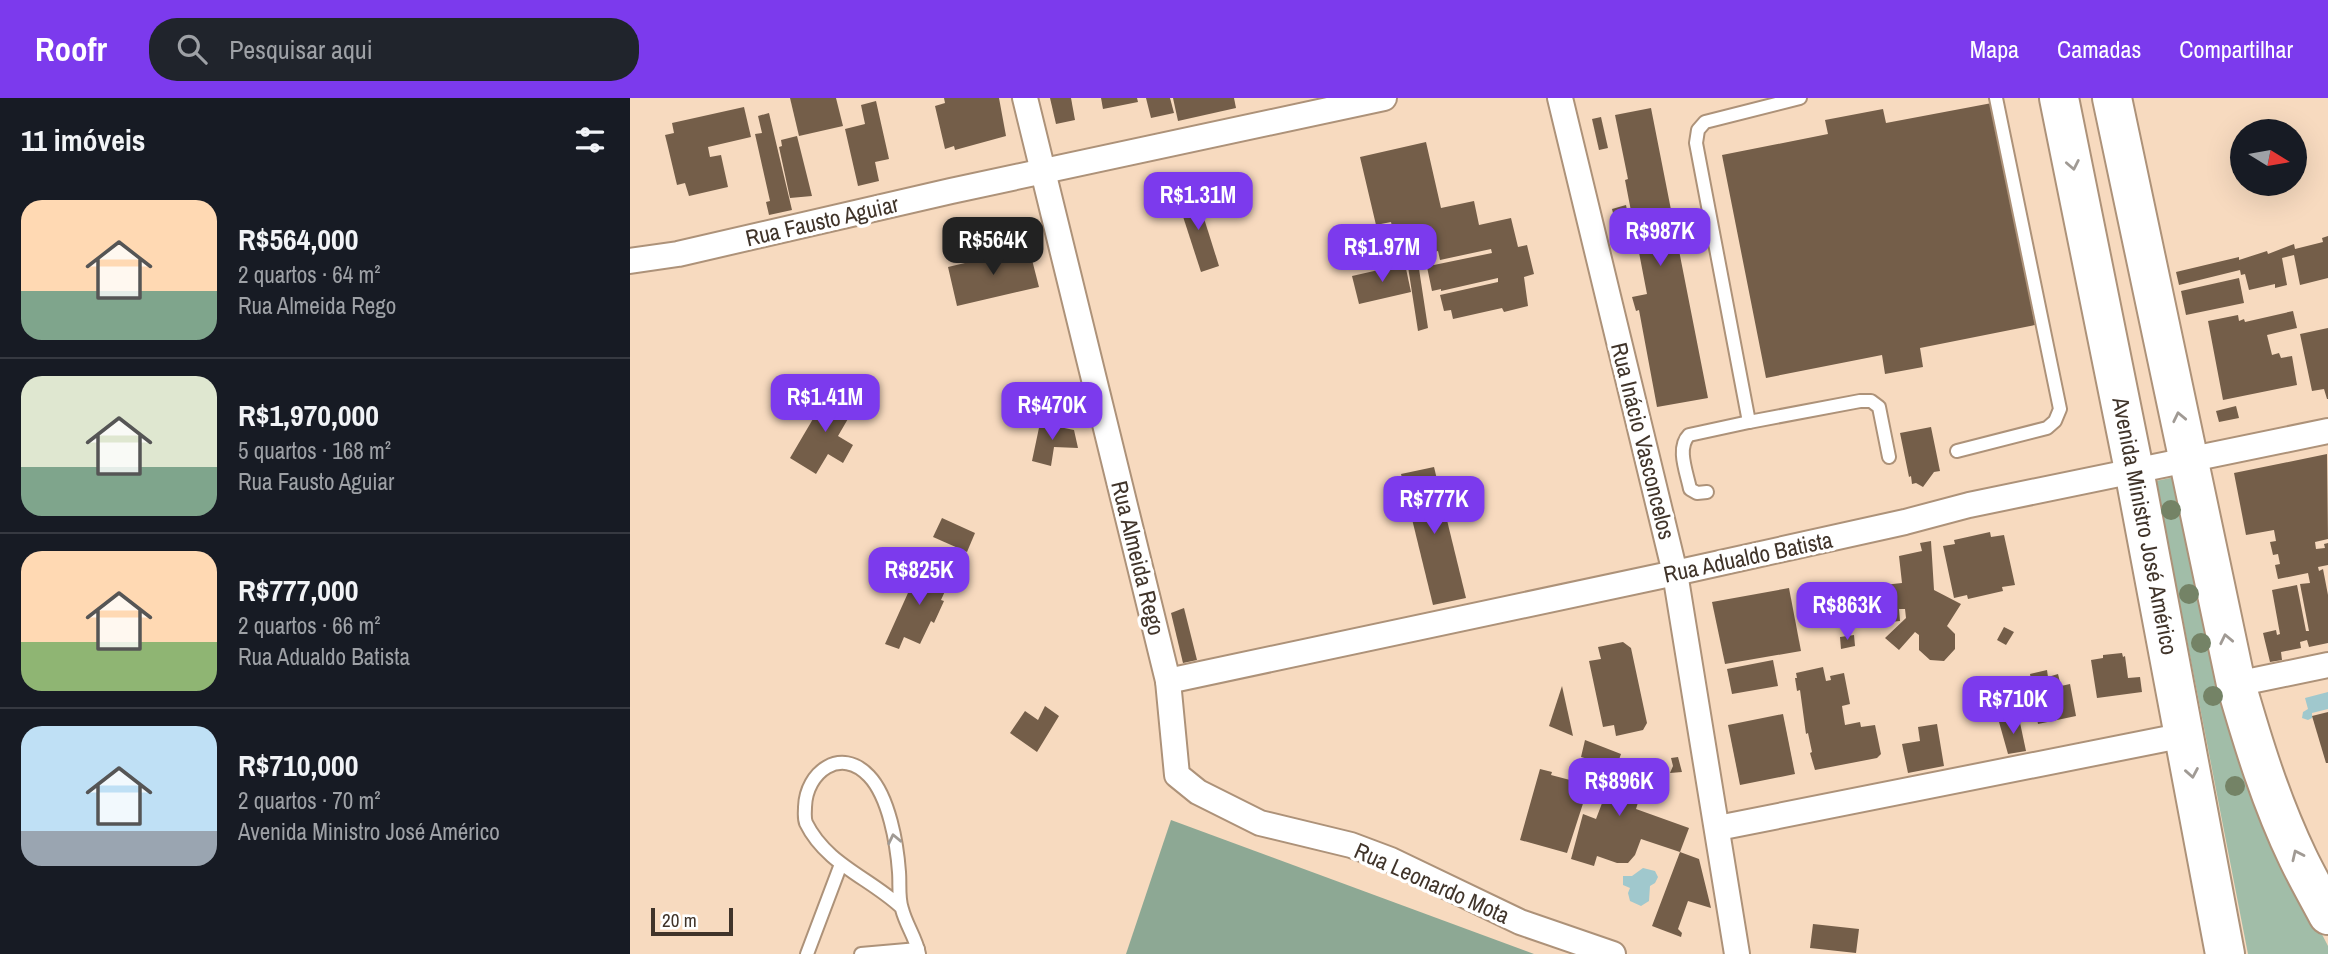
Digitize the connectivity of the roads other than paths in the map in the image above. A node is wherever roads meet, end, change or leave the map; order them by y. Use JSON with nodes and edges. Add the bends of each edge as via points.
{"nodes":[{"id":1,"x":1025,"y":98,"type":"edge"},
{"id":2,"x":1384,"y":98,"type":"edge"},
{"id":3,"x":1560,"y":98,"type":"edge"},
{"id":4,"x":1800,"y":98,"type":"edge"},
{"id":5,"x":1996,"y":98,"type":"edge"},
{"id":6,"x":2059,"y":98,"type":"edge"},
{"id":7,"x":2112,"y":98,"type":"edge"},
{"id":8,"x":1042,"y":173,"type":"junction"},
{"id":9,"x":630,"y":261,"type":"edge"},
{"id":10,"x":1749,"y":422,"type":"junction"},
{"id":11,"x":2328,"y":431,"type":"edge"},
{"id":12,"x":1957,"y":451,"type":"dead end"},
{"id":13,"x":1889,"y":457,"type":"dead end"},
{"id":14,"x":2188,"y":459,"type":"junction"},
{"id":15,"x":2134,"y":470,"type":"junction"},
{"id":16,"x":1707,"y":492,"type":"dead end"},
{"id":17,"x":1675,"y":573,"type":"junction"},
{"id":18,"x":2328,"y":666,"type":"edge"},
{"id":19,"x":1168,"y":681,"type":"junction"},
{"id":20,"x":2236,"y":684,"type":"junction"},
{"id":21,"x":2185,"y":735,"type":"junction"},
{"id":22,"x":1177,"y":775,"type":"joint"},
{"id":23,"x":1718,"y":828,"type":"junction"},
{"id":24,"x":841,"y":864,"type":"junction"},
{"id":25,"x":901,"y":907,"type":"junction"},
{"id":26,"x":2328,"y":915,"type":"edge"},
{"id":27,"x":919,"y":951,"type":"edge"},
{"id":28,"x":807,"y":954,"type":"edge"},
{"id":29,"x":861,"y":954,"type":"edge"},
{"id":30,"x":1613,"y":954,"type":"edge"},
{"id":31,"x":1737,"y":954,"type":"edge"},
{"id":32,"x":2225,"y":954,"type":"edge"}],
"edges":[{"from":1,"to":8,"type":"street","name":"Rua Almeida Rego"},
{"from":2,"to":8,"type":"street","name":"Rua Fausto Aguiar"},
{"from":3,"to":17,"type":"street","name":"Rua Inácio Vasconcelos"},
{"from":4,"to":10,"type":"lane","via":[[1705,122],[1698,130],[1696,143]]},
{"from":5,"to":12,"type":"lane","via":[[2060,409],[2047,428]]},
{"from":6,"to":15,"type":"main road","name":"Avenida Ministro José Américo","one_way":true},
{"from":14,"to":7,"type":"main road","one_way":true},
{"from":8,"to":9,"type":"street","name":"Rua Fausto Aguiar"},
{"from":8,"to":19,"type":"street","name":"Rua Almeida Rego"},
{"from":10,"to":13,"type":"lane","via":[[1871,401],[1879,407]]},
{"from":10,"to":16,"type":"lane","via":[[1689,435],[1685,440],[1682,449],[1690,489]]},
{"from":11,"to":14,"type":"street","name":"Rua Adualdo Batista"},
{"from":14,"to":15,"type":"street","name":"Rua Adualdo Batista"},
{"from":20,"to":14,"type":"main road","one_way":true},
{"from":15,"to":17,"type":"street","name":"Rua Adualdo Batista"},
{"from":15,"to":21,"type":"main road","name":"Avenida Ministro José Américo"},
{"from":17,"to":19,"type":"street","name":"Rua Adualdo Batista"},
{"from":17,"to":23,"type":"street","name":"Rua Inácio Vasconcelos"},
{"from":18,"to":20,"type":"street"},
{"from":19,"to":22,"type":"street","name":"Rua Almeida Rego"},
{"from":26,"to":20,"type":"main road","one_way":true,"via":[[2297,857],[2256,755]]},
{"from":21,"to":23,"type":"street"},
{"from":21,"to":32,"type":"main road","name":"Avenida Ministro José Américo","one_way":true},
{"from":22,"to":30,"type":"street","name":"Rua Leonardo Mota","via":[[1198,792],[1260,823],[1351,845],[1520,922]]},
{"from":23,"to":31,"type":"street","name":"Rua Inácio Vasconcelos"},
{"from":24,"to":25,"type":"lane"},
{"from":25,"to":24,"type":"lane","one_way":true,"via":[[896,851],[883,799],[858,767],[833,763],[813,778],[806,793],[804,820],[817,841]]},
{"from":24,"to":28,"type":"lane"},
{"from":25,"to":27,"type":"lane"},
{"from":27,"to":29,"type":"lane"}]}
